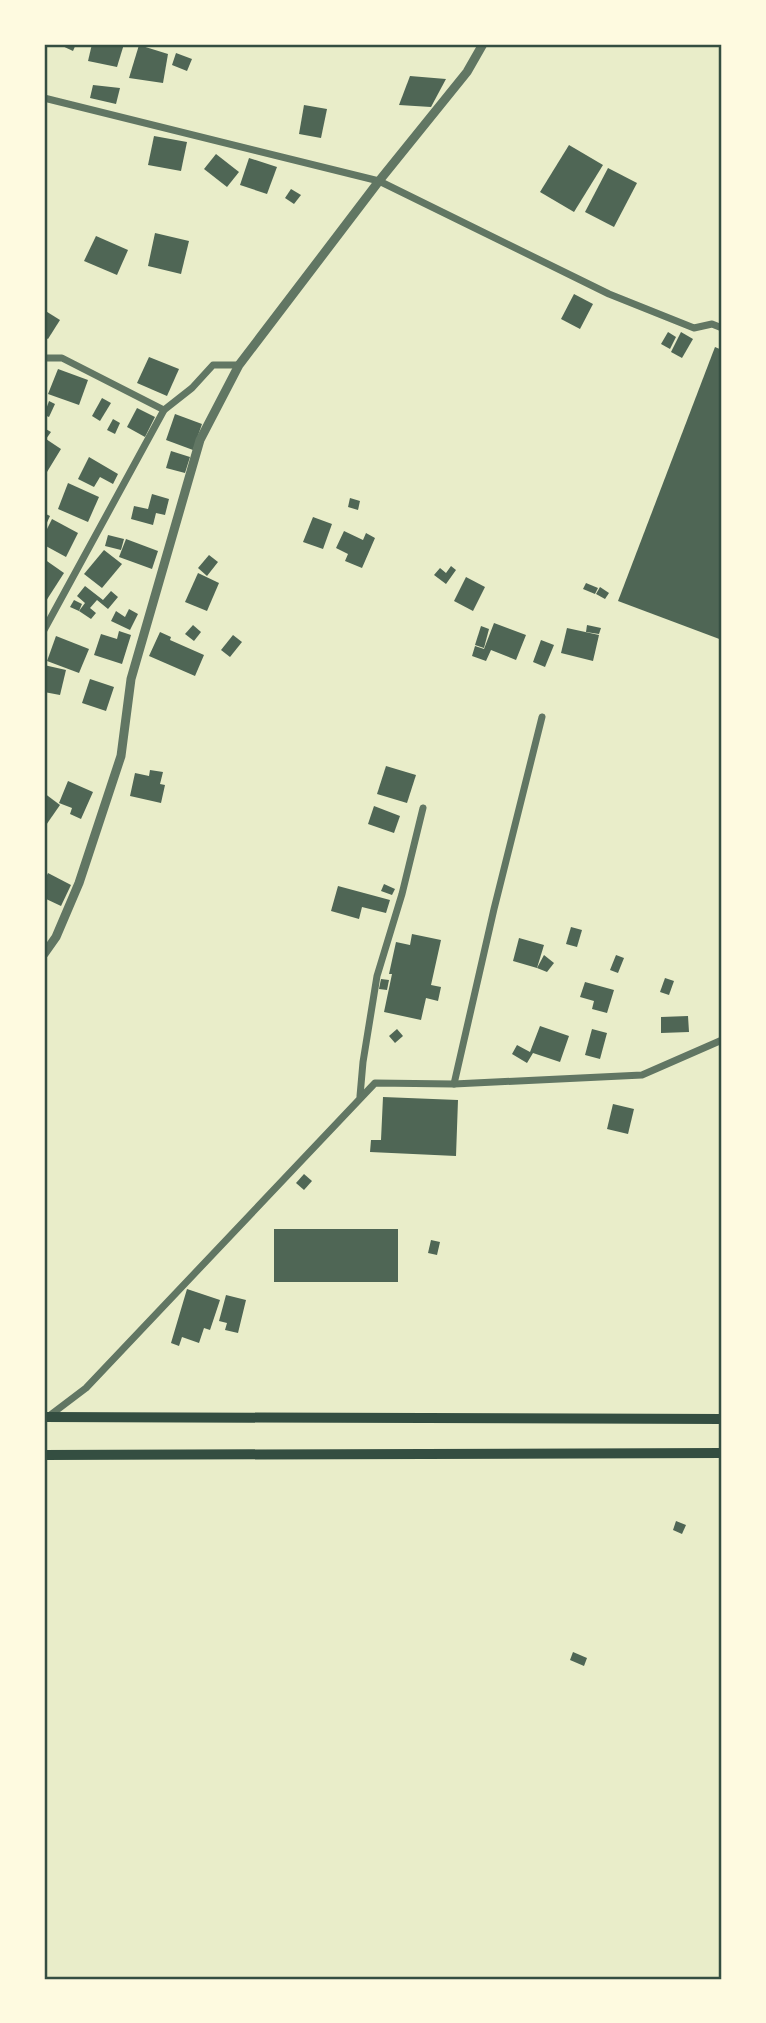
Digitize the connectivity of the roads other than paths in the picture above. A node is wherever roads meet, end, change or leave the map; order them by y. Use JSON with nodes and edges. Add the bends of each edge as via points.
{"nodes":[{"id":1,"x":482,"y":44,"type":"edge"},
{"id":2,"x":44,"y":98,"type":"edge"},
{"id":3,"x":379,"y":181,"type":"junction"},
{"id":4,"x":722,"y":328,"type":"edge"},
{"id":5,"x":44,"y":358,"type":"edge"},
{"id":6,"x":239,"y":365,"type":"junction"},
{"id":7,"x":164,"y":410,"type":"junction"},
{"id":8,"x":44,"y":630,"type":"edge"},
{"id":9,"x":542,"y":716,"type":"dead end"},
{"id":10,"x":423,"y":808,"type":"dead end"},
{"id":11,"x":44,"y":954,"type":"edge"},
{"id":12,"x":722,"y":1040,"type":"edge"},
{"id":13,"x":454,"y":1084,"type":"junction"},
{"id":14,"x":360,"y":1097,"type":"junction"},
{"id":15,"x":46,"y":1417,"type":"edge"},
{"id":16,"x":722,"y":1419,"type":"edge"},
{"id":17,"x":722,"y":1452,"type":"edge"},
{"id":18,"x":44,"y":1455,"type":"edge"}],
"edges":[{"from":1,"to":3,"type":"street","via":[[467,72]]},
{"from":2,"to":3,"type":"street"},
{"from":3,"to":4,"type":"street","via":[[609,294],[694,328],[712,324]]},
{"from":3,"to":6,"type":"street"},
{"from":5,"to":7,"type":"street","via":[[62,358]]},
{"from":6,"to":7,"type":"street","via":[[213,365]]},
{"from":6,"to":11,"type":"street","via":[[200,440],[131,679],[121,756],[79,883]]},
{"from":7,"to":8,"type":"street"},
{"from":9,"to":13,"type":"street"},
{"from":10,"to":14,"type":"street","via":[[377,976]]},
{"from":12,"to":13,"type":"street","via":[[642,1075]]},
{"from":13,"to":14,"type":"street","via":[[375,1083]]},
{"from":14,"to":15,"type":"street","via":[[86,1388]]},
{"from":15,"to":16,"type":"highway"},
{"from":17,"to":18,"type":"highway"}]}
